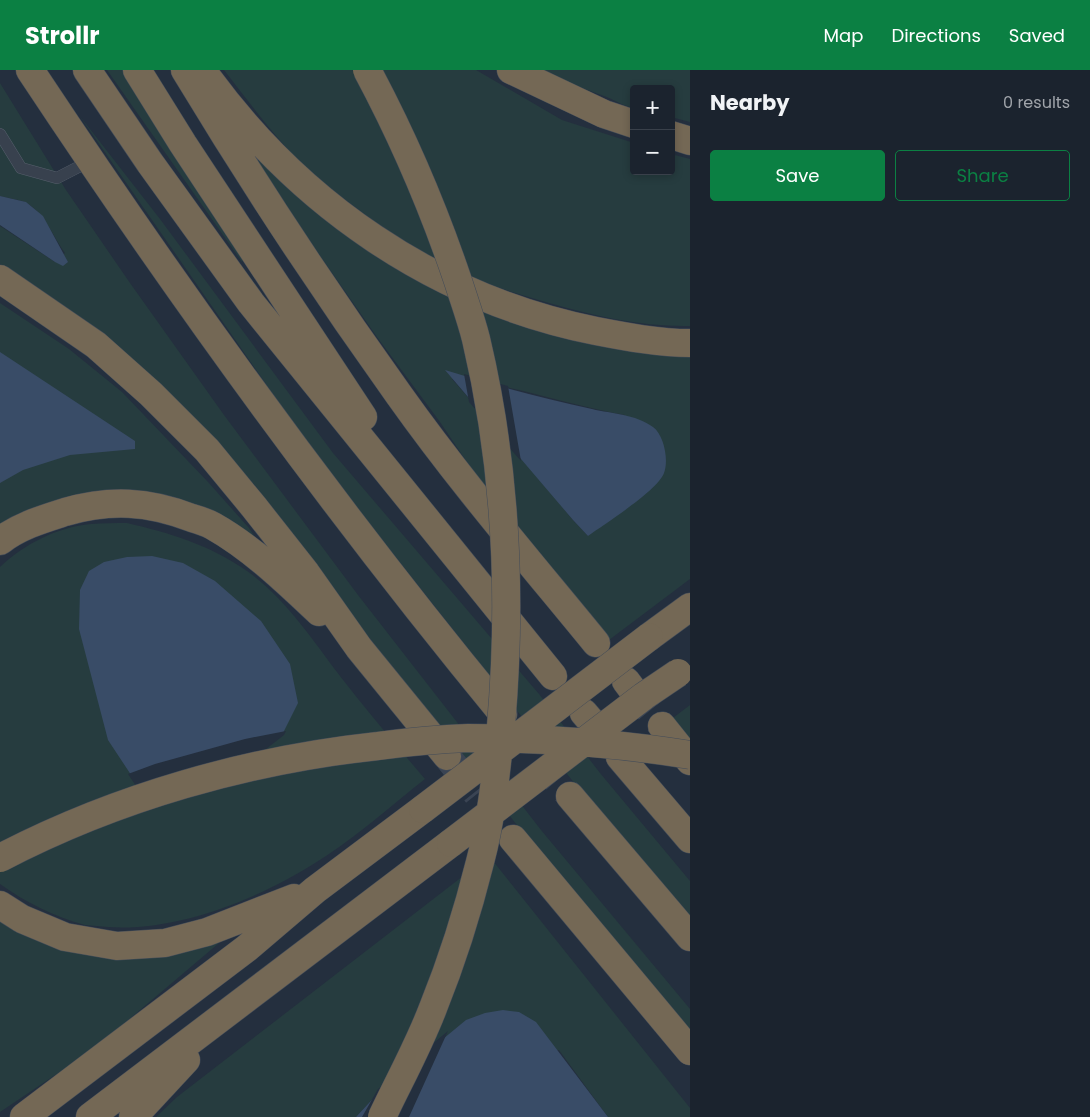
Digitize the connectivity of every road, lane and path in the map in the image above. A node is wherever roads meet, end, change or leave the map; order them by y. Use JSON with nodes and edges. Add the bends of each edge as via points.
{"nodes":[{"id":1,"x":30,"y":70,"type":"edge"},
{"id":2,"x":88,"y":70,"type":"edge"},
{"id":3,"x":137,"y":70,"type":"edge"},
{"id":4,"x":185,"y":70,"type":"edge"},
{"id":5,"x":202,"y":70,"type":"edge"},
{"id":6,"x":367,"y":70,"type":"edge"},
{"id":7,"x":510,"y":70,"type":"edge"},
{"id":8,"x":630,"y":123,"type":"edge"},
{"id":9,"x":0,"y":134,"type":"edge"},
{"id":10,"x":675,"y":136,"type":"edge"},
{"id":11,"x":690,"y":141,"type":"edge"},
{"id":12,"x":90,"y":161,"type":"junction"},
{"id":13,"x":0,"y":279,"type":"edge"},
{"id":14,"x":690,"y":343,"type":"edge"},
{"id":15,"x":0,"y":541,"type":"edge"},
{"id":16,"x":457,"y":558,"type":"junction"},
{"id":17,"x":690,"y":607,"type":"edge"},
{"id":18,"x":596,"y":643,"type":"dead end"},
{"id":19,"x":359,"y":648,"type":"junction"},
{"id":20,"x":684,"y":669,"type":"edge"},
{"id":21,"x":554,"y":676,"type":"dead end"},
{"id":22,"x":502,"y":714,"type":"dead end"},
{"id":23,"x":584,"y":717,"type":"junction"},
{"id":24,"x":662,"y":726,"type":"tunnel mouth"},
{"id":25,"x":447,"y":756,"type":"tunnel mouth"},
{"id":26,"x":690,"y":756,"type":"edge"},
{"id":27,"x":620,"y":757,"type":"dead end"},
{"id":28,"x":690,"y":761,"type":"edge"},
{"id":29,"x":570,"y":796,"type":"tunnel mouth"},
{"id":30,"x":513,"y":839,"type":"dead end"},
{"id":31,"x":690,"y":839,"type":"edge"},
{"id":32,"x":0,"y":858,"type":"edge"},
{"id":33,"x":315,"y":890,"type":"junction"},
{"id":34,"x":0,"y":904,"type":"edge"},
{"id":35,"x":682,"y":928,"type":"edge"},
{"id":36,"x":690,"y":948,"type":"edge"},
{"id":37,"x":237,"y":1005,"type":"junction"},
{"id":38,"x":688,"y":1049,"type":"edge"},
{"id":39,"x":24,"y":1117,"type":"edge"},
{"id":40,"x":90,"y":1117,"type":"edge"},
{"id":41,"x":132,"y":1117,"type":"edge"},
{"id":42,"x":382,"y":1117,"type":"edge"}],
"edges":[{"from":1,"to":12,"type":"highway"},
{"from":2,"to":16,"type":"highway","via":[[150,163],[251,303]]},
{"from":3,"to":16,"type":"highway"},
{"from":4,"to":18,"type":"highway","via":[[271,210],[399,395],[477,498]]},
{"from":5,"to":14,"type":"highway","via":[[256,137],[303,184],[341,216],[434,275],[506,307],[565,325],[614,335]]},
{"from":6,"to":42,"type":"highway","bridge":true,"via":[[425,189],[476,337],[500,479],[506,573],[505,674],[495,792],[481,861],[433,1009]]},
{"from":7,"to":8,"type":"highway","via":[[604,114]]},
{"from":9,"to":12,"type":"lane","via":[[21,168],[57,178]]},
{"from":10,"to":11,"type":"highway"},
{"from":12,"to":22,"type":"highway","via":[[301,455],[434,631]]},
{"from":13,"to":19,"type":"highway","via":[[96,345],[207,450],[306,573]]},
{"from":15,"to":19,"type":"highway","via":[[47,518],[87,506],[133,503],[173,510],[212,526],[253,553]]},
{"from":16,"to":21,"type":"highway"},
{"from":17,"to":23,"type":"highway","bridge":true,"via":[[649,638]]},
{"from":19,"to":25,"type":"highway"},
{"from":20,"to":23,"type":"highway","bridge":true,"via":[[644,696]]},
{"from":23,"to":33,"type":"highway","bridge":true,"via":[[423,809]]},
{"from":23,"to":37,"type":"highway","bridge":true,"via":[[451,843]]},
{"from":24,"to":28,"type":"highway"},
{"from":26,"to":32,"type":"highway","bridge":true,"via":[[612,744],[467,738],[341,750],[216,775],[67,826]]},
{"from":27,"to":31,"type":"highway"},
{"from":29,"to":35,"type":"highway"},
{"from":30,"to":38,"type":"highway"},
{"from":33,"to":34,"type":"highway","via":[[207,932],[165,943],[117,946],[65,937],[22,919]]},
{"from":33,"to":39,"type":"highway","via":[[247,948]]},
{"from":35,"to":36,"type":"highway"},
{"from":37,"to":40,"type":"highway"},
{"from":37,"to":41,"type":"highway"}]}
